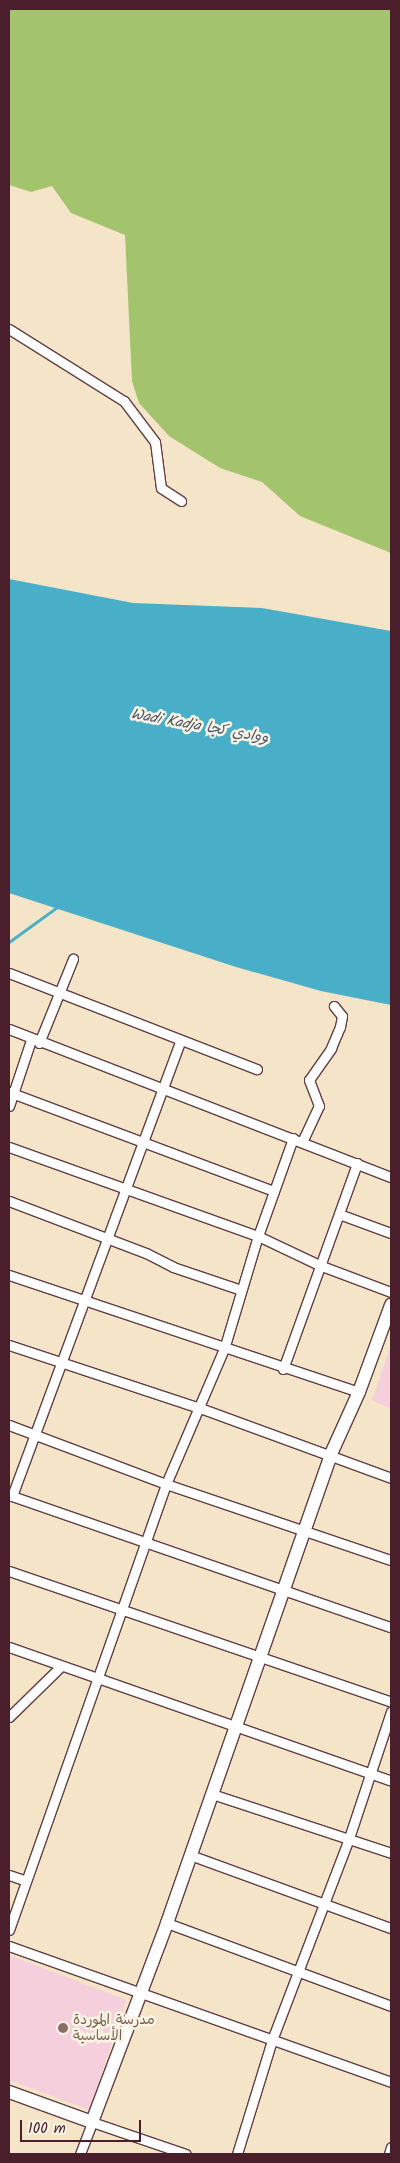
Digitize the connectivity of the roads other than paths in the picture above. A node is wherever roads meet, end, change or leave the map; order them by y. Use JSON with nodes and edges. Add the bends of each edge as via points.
{"nodes":[{"id":1,"x":10,"y":332,"type":"edge"},
{"id":2,"x":181,"y":501,"type":"dead end"},
{"id":3,"x":73,"y":959,"type":"dead end"},
{"id":4,"x":9,"y":973,"type":"edge"},
{"id":5,"x":58,"y":994,"type":"junction"},
{"id":6,"x":334,"y":1006,"type":"dead end"},
{"id":7,"x":9,"y":1029,"type":"edge"},
{"id":8,"x":35,"y":1041,"type":"junction"},
{"id":9,"x":180,"y":1042,"type":"junction"},
{"id":10,"x":257,"y":1069,"type":"dead end"},
{"id":11,"x":164,"y":1090,"type":"junction"},
{"id":12,"x":11,"y":1093,"type":"edge"},
{"id":13,"x":9,"y":1106,"type":"edge"},
{"id":14,"x":298,"y":1140,"type":"junction"},
{"id":15,"x":146,"y":1141,"type":"junction"},
{"id":16,"x":9,"y":1147,"type":"edge"},
{"id":17,"x":357,"y":1163,"type":"junction"},
{"id":18,"x":391,"y":1177,"type":"edge"},
{"id":19,"x":128,"y":1191,"type":"junction"},
{"id":20,"x":274,"y":1191,"type":"junction"},
{"id":21,"x":9,"y":1201,"type":"edge"},
{"id":22,"x":339,"y":1214,"type":"junction"},
{"id":23,"x":391,"y":1233,"type":"edge"},
{"id":24,"x":258,"y":1236,"type":"junction"},
{"id":25,"x":110,"y":1239,"type":"junction"},
{"id":26,"x":319,"y":1265,"type":"junction"},
{"id":27,"x":9,"y":1275,"type":"edge"},
{"id":28,"x":241,"y":1290,"type":"junction"},
{"id":29,"x":391,"y":1292,"type":"edge"},
{"id":30,"x":85,"y":1302,"type":"junction"},
{"id":31,"x":391,"y":1305,"type":"edge"},
{"id":32,"x":9,"y":1345,"type":"edge"},
{"id":33,"x":224,"y":1348,"type":"junction"},
{"id":34,"x":64,"y":1363,"type":"junction"},
{"id":35,"x":283,"y":1369,"type":"junction"},
{"id":36,"x":359,"y":1392,"type":"junction"},
{"id":37,"x":200,"y":1408,"type":"junction"},
{"id":38,"x":9,"y":1425,"type":"edge"},
{"id":39,"x":37,"y":1435,"type":"junction"},
{"id":40,"x":331,"y":1454,"type":"junction"},
{"id":41,"x":391,"y":1478,"type":"edge"},
{"id":42,"x":166,"y":1484,"type":"junction"},
{"id":43,"x":11,"y":1495,"type":"edge"},
{"id":44,"x":305,"y":1531,"type":"junction"},
{"id":45,"x":146,"y":1542,"type":"junction"},
{"id":46,"x":391,"y":1560,"type":"edge"},
{"id":47,"x":9,"y":1571,"type":"edge"},
{"id":48,"x":285,"y":1589,"type":"junction"},
{"id":49,"x":120,"y":1610,"type":"junction"},
{"id":50,"x":391,"y":1627,"type":"edge"},
{"id":51,"x":9,"y":1647,"type":"edge"},
{"id":52,"x":259,"y":1659,"type":"junction"},
{"id":53,"x":61,"y":1666,"type":"junction"},
{"id":54,"x":98,"y":1679,"type":"junction"},
{"id":55,"x":391,"y":1702,"type":"edge"},
{"id":56,"x":391,"y":1712,"type":"edge"},
{"id":57,"x":9,"y":1717,"type":"edge"},
{"id":58,"x":235,"y":1728,"type":"junction"},
{"id":59,"x":371,"y":1774,"type":"junction"},
{"id":60,"x":391,"y":1781,"type":"edge"},
{"id":61,"x":212,"y":1794,"type":"junction"},
{"id":62,"x":349,"y":1838,"type":"junction"},
{"id":63,"x":391,"y":1853,"type":"edge"},
{"id":64,"x":190,"y":1855,"type":"junction"},
{"id":65,"x":9,"y":1875,"type":"edge"},
{"id":66,"x":26,"y":1881,"type":"junction"},
{"id":67,"x":324,"y":1904,"type":"junction"},
{"id":68,"x":167,"y":1923,"type":"junction"},
{"id":69,"x":391,"y":1928,"type":"edge"},
{"id":70,"x":9,"y":1930,"type":"edge"},
{"id":71,"x":9,"y":1946,"type":"edge"},
{"id":72,"x":300,"y":1973,"type":"junction"},
{"id":73,"x":141,"y":1992,"type":"junction"},
{"id":74,"x":391,"y":2006,"type":"edge"},
{"id":75,"x":272,"y":2040,"type":"junction"},
{"id":76,"x":391,"y":2082,"type":"edge"},
{"id":77,"x":9,"y":2092,"type":"edge"},
{"id":78,"x":92,"y":2122,"type":"junction"},
{"id":79,"x":391,"y":2147,"type":"edge"},
{"id":80,"x":80,"y":2154,"type":"edge"},
{"id":81,"x":186,"y":2154,"type":"edge"},
{"id":82,"x":237,"y":2154,"type":"edge"},
{"id":83,"x":389,"y":2154,"type":"edge"}],
"edges":[{"from":1,"to":2,"type":"street","via":[[124,401],[155,442],[161,488]]},
{"from":3,"to":5,"type":"street"},
{"from":4,"to":5,"type":"street"},
{"from":5,"to":8,"type":"street"},
{"from":5,"to":9,"type":"street"},
{"from":6,"to":14,"type":"street","via":[[342,1016],[340,1027],[331,1048],[309,1080],[319,1106]]},
{"from":7,"to":8,"type":"street"},
{"from":8,"to":11,"type":"street"},
{"from":8,"to":12,"type":"street"},
{"from":9,"to":10,"type":"street"},
{"from":9,"to":11,"type":"street"},
{"from":11,"to":14,"type":"street"},
{"from":11,"to":15,"type":"street"},
{"from":12,"to":13,"type":"street"},
{"from":12,"to":15,"type":"street"},
{"from":14,"to":17,"type":"street"},
{"from":14,"to":20,"type":"street"},
{"from":15,"to":19,"type":"street"},
{"from":15,"to":20,"type":"street"},
{"from":16,"to":19,"type":"street"},
{"from":17,"to":18,"type":"street"},
{"from":17,"to":22,"type":"street"},
{"from":19,"to":24,"type":"street"},
{"from":19,"to":25,"type":"street"},
{"from":20,"to":24,"type":"street"},
{"from":21,"to":25,"type":"street"},
{"from":22,"to":23,"type":"street"},
{"from":22,"to":26,"type":"street"},
{"from":24,"to":26,"type":"street"},
{"from":24,"to":28,"type":"street"},
{"from":25,"to":28,"type":"street","via":[[173,1267]]},
{"from":25,"to":30,"type":"street"},
{"from":26,"to":29,"type":"street"},
{"from":26,"to":35,"type":"street"},
{"from":27,"to":30,"type":"street"},
{"from":28,"to":33,"type":"street"},
{"from":30,"to":33,"type":"street"},
{"from":30,"to":34,"type":"street"},
{"from":31,"to":36,"type":"main road"},
{"from":32,"to":34,"type":"street"},
{"from":33,"to":35,"type":"street"},
{"from":33,"to":37,"type":"street"},
{"from":34,"to":37,"type":"street"},
{"from":34,"to":39,"type":"street"},
{"from":35,"to":36,"type":"street"},
{"from":36,"to":40,"type":"main road"},
{"from":37,"to":40,"type":"street"},
{"from":37,"to":42,"type":"street"},
{"from":38,"to":39,"type":"street"},
{"from":39,"to":42,"type":"street"},
{"from":39,"to":43,"type":"street"},
{"from":40,"to":41,"type":"street"},
{"from":40,"to":44,"type":"main road"},
{"from":42,"to":44,"type":"street"},
{"from":42,"to":45,"type":"street"},
{"from":43,"to":45,"type":"street"},
{"from":44,"to":46,"type":"street"},
{"from":44,"to":48,"type":"main road"},
{"from":45,"to":48,"type":"street"},
{"from":45,"to":49,"type":"street"},
{"from":47,"to":49,"type":"street"},
{"from":48,"to":50,"type":"street"},
{"from":48,"to":52,"type":"main road"},
{"from":49,"to":52,"type":"street"},
{"from":49,"to":54,"type":"street"},
{"from":51,"to":53,"type":"street"},
{"from":52,"to":55,"type":"street"},
{"from":52,"to":58,"type":"main road"},
{"from":53,"to":54,"type":"street"},
{"from":53,"to":57,"type":"street"},
{"from":54,"to":58,"type":"street"},
{"from":54,"to":66,"type":"street"},
{"from":56,"to":59,"type":"street"},
{"from":58,"to":59,"type":"street"},
{"from":58,"to":61,"type":"main road"},
{"from":59,"to":60,"type":"street"},
{"from":59,"to":62,"type":"street"},
{"from":61,"to":62,"type":"street"},
{"from":61,"to":64,"type":"main road"},
{"from":62,"to":63,"type":"street"},
{"from":62,"to":67,"type":"street"},
{"from":64,"to":67,"type":"street"},
{"from":64,"to":68,"type":"main road"},
{"from":65,"to":66,"type":"street"},
{"from":66,"to":70,"type":"street"},
{"from":67,"to":69,"type":"street"},
{"from":67,"to":72,"type":"street"},
{"from":68,"to":72,"type":"street"},
{"from":68,"to":73,"type":"main road"},
{"from":71,"to":73,"type":"street"},
{"from":72,"to":74,"type":"street"},
{"from":72,"to":75,"type":"street"},
{"from":73,"to":75,"type":"street"},
{"from":73,"to":78,"type":"main road"},
{"from":75,"to":76,"type":"street"},
{"from":75,"to":82,"type":"street"},
{"from":77,"to":78,"type":"main road"},
{"from":78,"to":80,"type":"street"},
{"from":78,"to":81,"type":"street"},
{"from":79,"to":83,"type":"street"}]}
